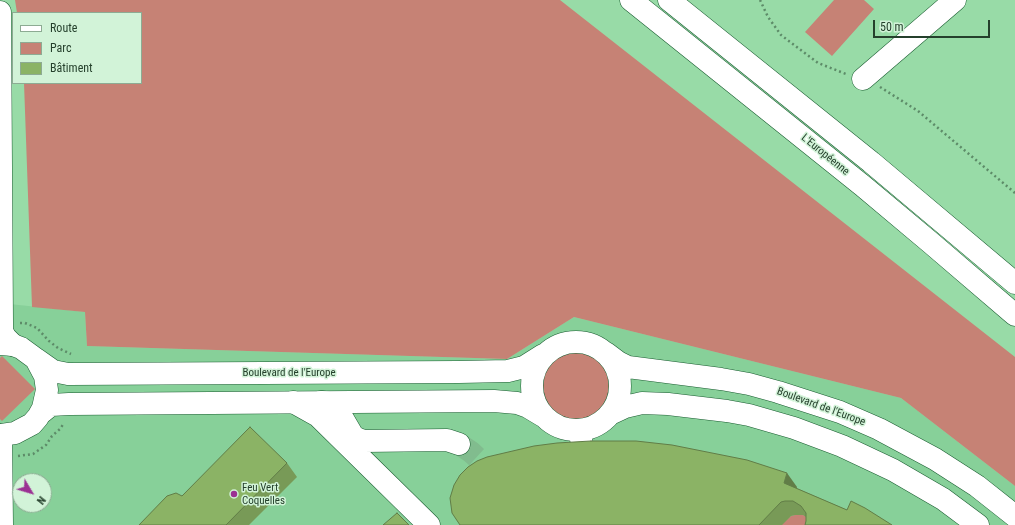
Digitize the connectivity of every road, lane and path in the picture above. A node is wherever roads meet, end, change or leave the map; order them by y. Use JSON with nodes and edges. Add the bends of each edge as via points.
{"nodes":[{"id":1,"x":631,"y":0,"type":"edge"},
{"id":2,"x":669,"y":0,"type":"edge"},
{"id":3,"x":682,"y":0,"type":"edge"},
{"id":4,"x":760,"y":0,"type":"edge"},
{"id":5,"x":955,"y":0,"type":"edge"},
{"id":6,"x":0,"y":12,"type":"edge"},
{"id":7,"x":863,"y":79,"type":"junction"},
{"id":8,"x":801,"y":106,"type":"junction"},
{"id":9,"x":1015,"y":193,"type":"edge"},
{"id":10,"x":1015,"y":283,"type":"edge"},
{"id":11,"x":1015,"y":315,"type":"edge"},
{"id":12,"x":6,"y":345,"type":"edge"},
{"id":13,"x":606,"y":353,"type":"junction"},
{"id":14,"x":543,"y":355,"type":"junction"},
{"id":15,"x":36,"y":359,"type":"junction"},
{"id":16,"x":293,"y":402,"type":"junction"},
{"id":17,"x":321,"y":402,"type":"junction"},
{"id":18,"x":41,"y":413,"type":"junction"},
{"id":19,"x":610,"y":414,"type":"junction"},
{"id":20,"x":543,"y":416,"type":"junction"},
{"id":21,"x":580,"y":430,"type":"junction"},
{"id":22,"x":1,"y":435,"type":"edge"},
{"id":23,"x":459,"y":444,"type":"tunnel mouth"},
{"id":24,"x":585,"y":475,"type":"edge"},
{"id":25,"x":1015,"y":516,"type":"edge"},
{"id":26,"x":2,"y":525,"type":"edge"},
{"id":27,"x":429,"y":525,"type":"edge"},
{"id":28,"x":978,"y":525,"type":"edge"}],
"edges":[{"from":1,"to":11,"type":"main road","name":"L'Européenne","via":[[857,181]]},
{"from":2,"to":8,"type":"main road","name":"L'Européenne"},
{"from":3,"to":8,"type":"main road"},
{"from":4,"to":7,"type":"path","via":[[781,36],[810,58],[833,70]]},
{"from":5,"to":7,"type":"main road"},
{"from":6,"to":12,"type":"main road","via":[[2,330]]},
{"from":7,"to":9,"type":"path","via":[[911,106]]},
{"from":8,"to":10,"type":"main road","name":"L'Européenne"},
{"from":12,"to":15,"type":"main road","name":"Boulevard de l'Europe","via":[[25,351]]},
{"from":13,"to":14,"type":"main road","via":[[593,345],[578,341],[562,343]]},
{"from":13,"to":19,"type":"main road","via":[[617,370],[620,383],[617,403]]},
{"from":13,"to":25,"type":"main road","name":"Boulevard de l'Europe","via":[[628,367],[749,384],[840,412],[886,432],[935,459],[977,486]]},
{"from":14,"to":15,"type":"main road","name":"Boulevard de l'Europe","via":[[524,367],[508,372],[68,374],[53,371]]},
{"from":14,"to":20,"type":"main road","via":[[534,369],[531,386],[534,402]]},
{"from":15,"to":18,"type":"main road","via":[[47,385]]},
{"from":16,"to":17,"type":"main road"},
{"from":16,"to":18,"type":"main road","via":[[57,404],[46,407]]},
{"from":16,"to":27,"type":"main road","via":[[318,416]]},
{"from":17,"to":20,"type":"main road","via":[[494,401],[517,403]]},
{"from":17,"to":23,"type":"main road","via":[[334,406],[353,436],[364,441],[447,440]]},
{"from":18,"to":22,"type":"main road","via":[[24,429]]},
{"from":19,"to":21,"type":"main road","via":[[599,423]]},
{"from":19,"to":28,"type":"main road","via":[[642,403],[668,404],[727,411],[779,423],[842,446],[894,470]]},
{"from":20,"to":21,"type":"main road","via":[[560,427]]},
{"from":21,"to":24,"type":"main road"},
{"from":22,"to":26,"type":"main road"}]}
